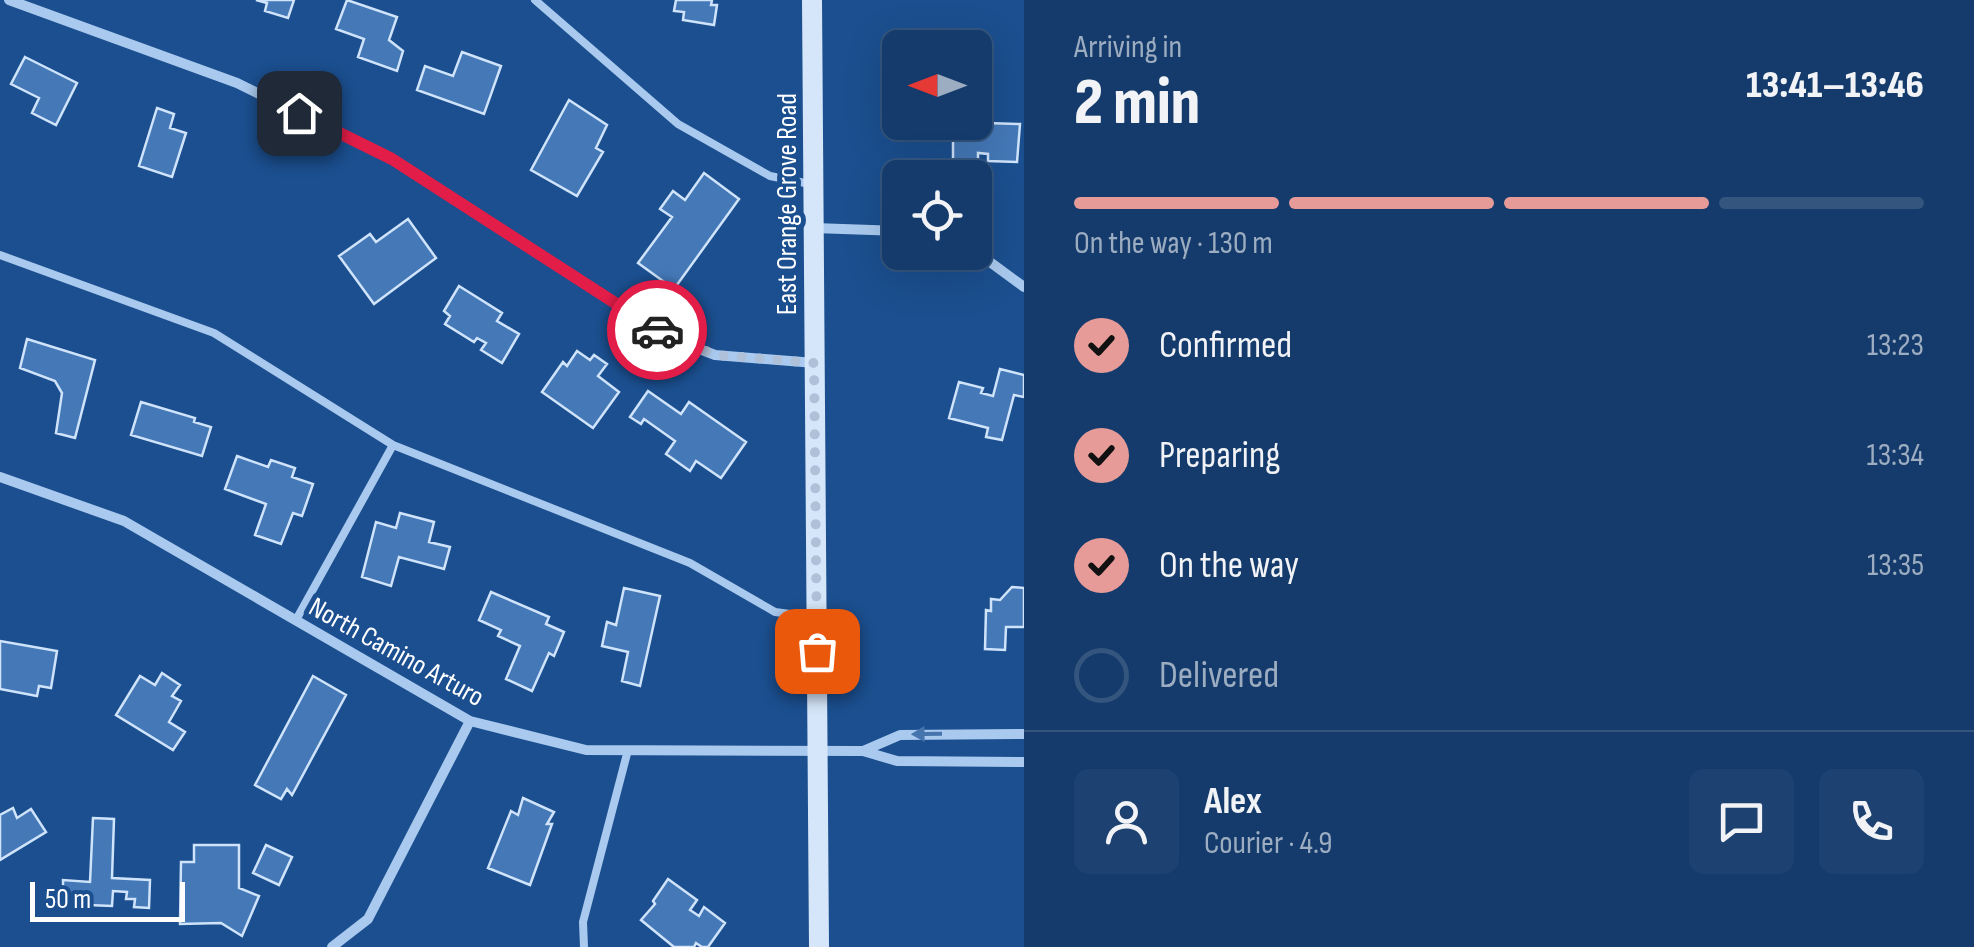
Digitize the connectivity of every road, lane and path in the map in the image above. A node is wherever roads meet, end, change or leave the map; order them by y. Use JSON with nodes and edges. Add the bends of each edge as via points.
{"nodes":[{"id":1,"x":9,"y":0,"type":"edge"},
{"id":2,"x":535,"y":0,"type":"edge"},
{"id":3,"x":812,"y":0,"type":"edge"},
{"id":4,"x":813,"y":185,"type":"junction"},
{"id":5,"x":814,"y":228,"type":"junction"},
{"id":6,"x":882,"y":230,"type":"edge"},
{"id":7,"x":0,"y":255,"type":"edge"},
{"id":8,"x":992,"y":263,"type":"edge"},
{"id":9,"x":1024,"y":287,"type":"edge"},
{"id":10,"x":814,"y":363,"type":"junction"},
{"id":11,"x":393,"y":445,"type":"junction"},
{"id":12,"x":0,"y":477,"type":"edge"},
{"id":13,"x":816,"y":618,"type":"junction"},
{"id":14,"x":296,"y":620,"type":"junction"},
{"id":15,"x":470,"y":721,"type":"junction"},
{"id":16,"x":1024,"y":734,"type":"edge"},
{"id":17,"x":628,"y":750,"type":"junction"},
{"id":18,"x":818,"y":751,"type":"junction"},
{"id":19,"x":863,"y":751,"type":"junction"},
{"id":20,"x":1024,"y":762,"type":"edge"},
{"id":21,"x":332,"y":947,"type":"edge"},
{"id":22,"x":584,"y":947,"type":"edge"},
{"id":23,"x":819,"y":947,"type":"edge"}],
"edges":[{"from":1,"to":10,"type":"street","via":[[236,82],[392,159],[666,336],[716,355]]},
{"from":2,"to":4,"type":"lane","via":[[678,124],[770,176]]},
{"from":3,"to":4,"type":"main road","name":"East Orange Grove Road"},
{"from":4,"to":5,"type":"main road","name":"East Orange Grove Road"},
{"from":5,"to":6,"type":"street"},
{"from":5,"to":10,"type":"main road","name":"East Orange Grove Road"},
{"from":7,"to":11,"type":"lane","via":[[214,332]]},
{"from":8,"to":9,"type":"street"},
{"from":10,"to":13,"type":"main road","name":"East Orange Grove Road"},
{"from":11,"to":13,"type":"lane","via":[[690,563],[775,612]]},
{"from":11,"to":14,"type":"lane"},
{"from":12,"to":14,"type":"street","name":"North Camino Arturo","via":[[124,521]]},
{"from":13,"to":18,"type":"main road","name":"East Orange Grove Road"},
{"from":14,"to":15,"type":"street","name":"North Camino Arturo"},
{"from":15,"to":17,"type":"street","name":"North Camino Arturo","via":[[586,750]]},
{"from":15,"to":21,"type":"street","via":[[368,918]]},
{"from":16,"to":19,"type":"street","name":"North Camino Arturo","one_way":true,"via":[[900,735]]},
{"from":17,"to":18,"type":"street","name":"North Camino Arturo"},
{"from":17,"to":22,"type":"lane","via":[[583,922]]},
{"from":18,"to":19,"type":"street","name":"North Camino Arturo"},
{"from":18,"to":23,"type":"main road","name":"East Orange Grove Road"},
{"from":19,"to":20,"type":"street","name":"North Camino Arturo","via":[[897,761]]}]}
